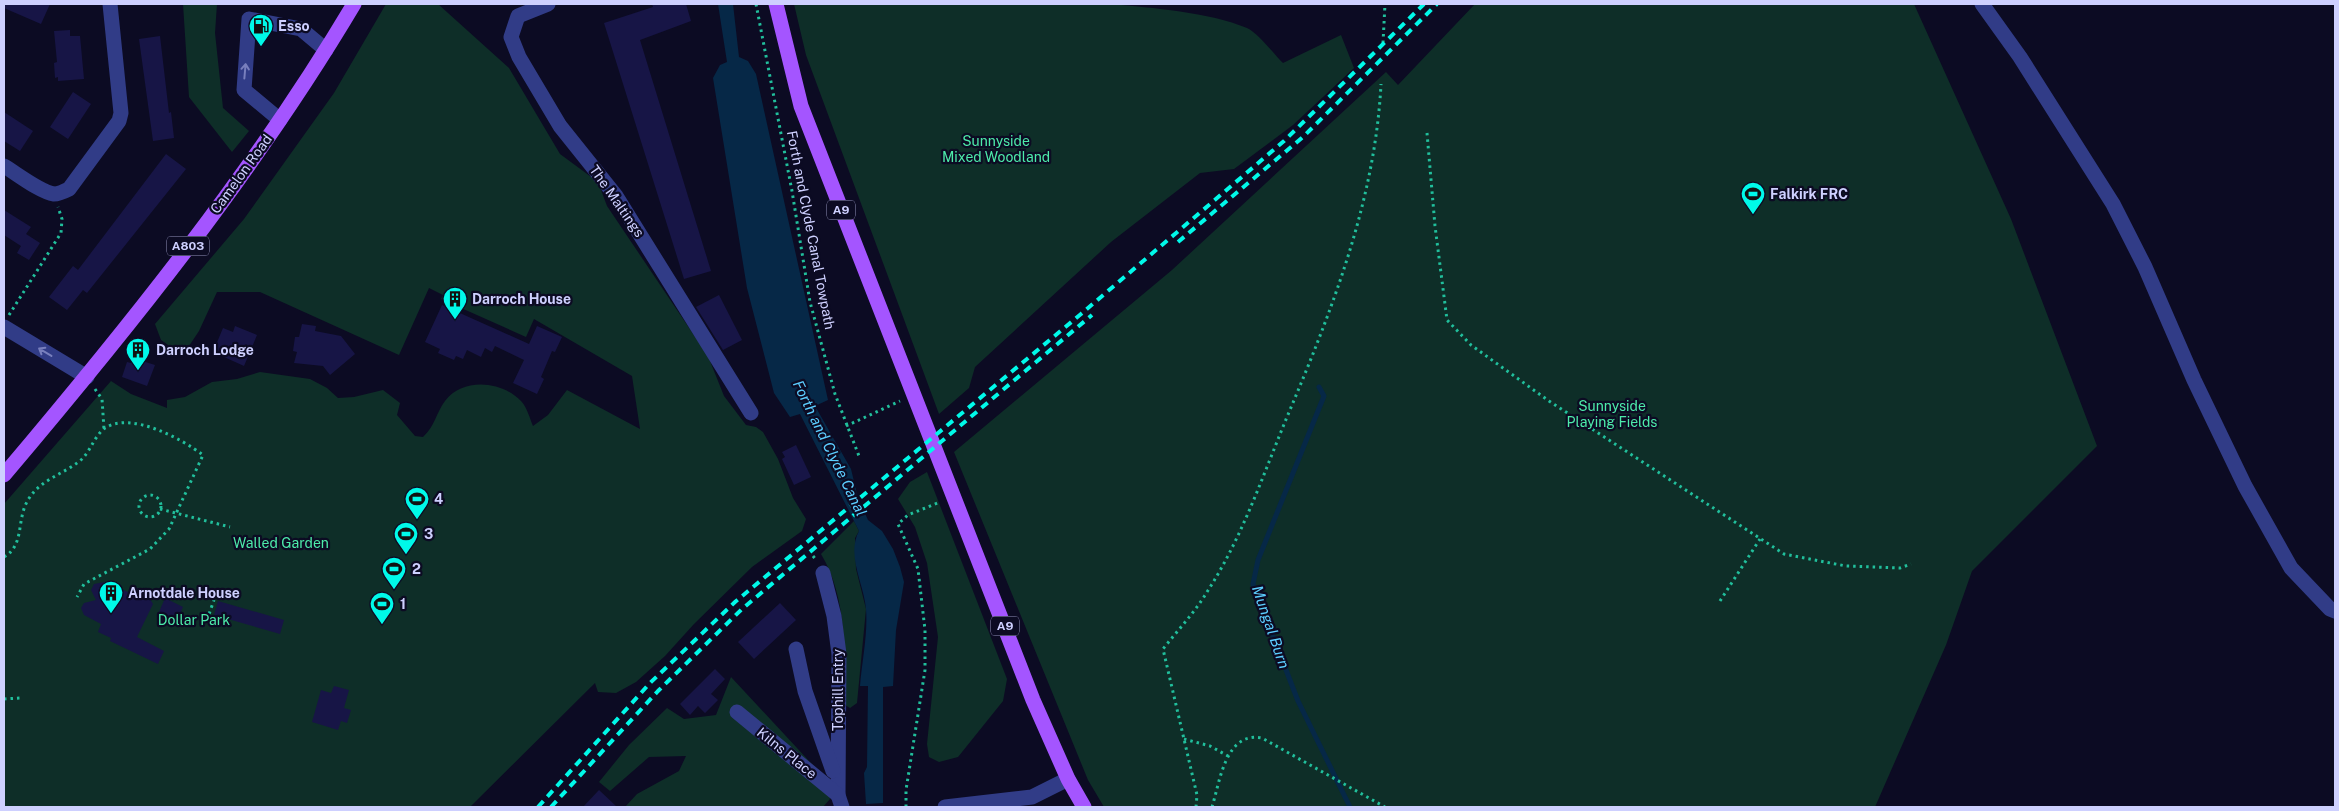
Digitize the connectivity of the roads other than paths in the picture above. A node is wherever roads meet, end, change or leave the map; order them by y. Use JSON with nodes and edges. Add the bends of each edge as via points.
{"nodes":[{"id":1,"x":110,"y":4,"type":"edge"},
{"id":2,"x":354,"y":4,"type":"edge"},
{"id":3,"x":548,"y":4,"type":"edge"},
{"id":4,"x":776,"y":4,"type":"edge"},
{"id":5,"x":1982,"y":4,"type":"edge"},
{"id":6,"x":326,"y":50,"type":"junction"},
{"id":7,"x":280,"y":120,"type":"junction"},
{"id":8,"x":4,"y":166,"type":"edge"},
{"id":9,"x":6,"y":322,"type":"edge"},
{"id":10,"x":87,"y":377,"type":"junction"},
{"id":11,"x":751,"y":413,"type":"dead end"},
{"id":12,"x":4,"y":475,"type":"edge"},
{"id":13,"x":823,"y":573,"type":"dead end"},
{"id":14,"x":2335,"y":611,"type":"edge"},
{"id":15,"x":796,"y":649,"type":"dead end"},
{"id":16,"x":737,"y":712,"type":"dead end"},
{"id":17,"x":1068,"y":779,"type":"junction"},
{"id":18,"x":840,"y":801,"type":"edge"},
{"id":19,"x":945,"y":807,"type":"edge"},
{"id":20,"x":1084,"y":807,"type":"edge"}],
"edges":[{"from":1,"to":8,"type":"street","via":[[121,113],[119,121],[69,189],[54,194]]},
{"from":2,"to":6,"type":"main road","name":"Camelon Road","number":"A803"},
{"from":3,"to":11,"type":"street","name":"The Maltings","via":[[518,16],[511,37],[519,57],[560,126],[616,196]]},
{"from":4,"to":17,"type":"main road","number":"A9","via":[[801,106],[1033,700]]},
{"from":5,"to":14,"type":"street","via":[[2020,57],[2114,204],[2245,486],[2291,568]]},
{"from":6,"to":7,"type":"main road","name":"Camelon Road","number":"A803"},
{"from":7,"to":6,"type":"street","one_way":true,"via":[[244,90],[250,19],[301,29]]},
{"from":7,"to":10,"type":"main road","name":"Camelon Road","number":"A803"},
{"from":10,"to":9,"type":"street","one_way":true},
{"from":10,"to":12,"type":"main road","name":"Camelon Road","number":"A803"},
{"from":13,"to":18,"type":"street","name":"Tophill Entry","via":[[839,654]]},
{"from":15,"to":18,"type":"street","via":[[805,691],[830,758]]},
{"from":16,"to":18,"type":"street","name":"Kilns Place"},
{"from":17,"to":19,"type":"street","via":[[1032,798]]},
{"from":17,"to":20,"type":"main road","number":"A9"}]}
